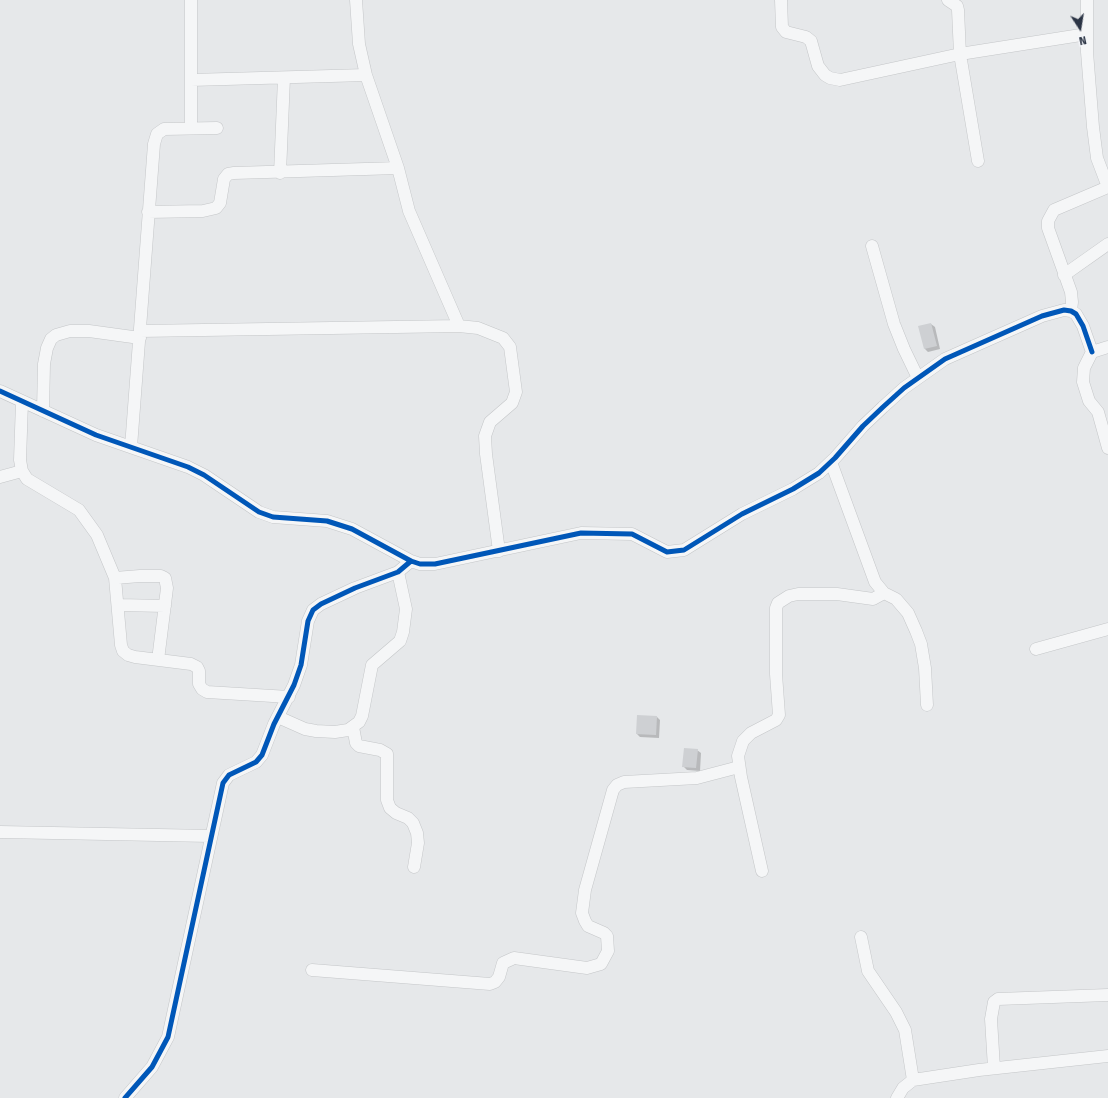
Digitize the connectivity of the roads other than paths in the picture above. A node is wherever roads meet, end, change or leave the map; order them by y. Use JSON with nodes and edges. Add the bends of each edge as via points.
{"nodes":[{"id":1,"x":191,"y":0,"type":"edge"},
{"id":2,"x":356,"y":0,"type":"edge"},
{"id":3,"x":781,"y":0,"type":"edge"},
{"id":4,"x":948,"y":0,"type":"edge"},
{"id":5,"x":1087,"y":0,"type":"edge"},
{"id":6,"x":1087,"y":34,"type":"junction"},
{"id":7,"x":960,"y":54,"type":"junction"},
{"id":8,"x":366,"y":75,"type":"junction"},
{"id":9,"x":284,"y":78,"type":"junction"},
{"id":10,"x":191,"y":80,"type":"junction"},
{"id":11,"x":191,"y":128,"type":"junction"},
{"id":12,"x":217,"y":128,"type":"dead end"},
{"id":13,"x":978,"y":161,"type":"dead end"},
{"id":14,"x":398,"y":168,"type":"junction"},
{"id":15,"x":280,"y":173,"type":"junction"},
{"id":16,"x":1108,"y":187,"type":"edge"},
{"id":17,"x":148,"y":212,"type":"junction"},
{"id":18,"x":1108,"y":244,"type":"edge"},
{"id":19,"x":872,"y":246,"type":"dead end"},
{"id":20,"x":1064,"y":275,"type":"junction"},
{"id":21,"x":1071,"y":311,"type":"junction"},
{"id":22,"x":459,"y":326,"type":"junction"},
{"id":23,"x":140,"y":335,"type":"junction"},
{"id":24,"x":1108,"y":347,"type":"edge"},
{"id":25,"x":1092,"y":352,"type":"junction"},
{"id":26,"x":918,"y":378,"type":"junction"},
{"id":27,"x":0,"y":391,"type":"edge"},
{"id":28,"x":22,"y":402,"type":"junction"},
{"id":29,"x":43,"y":412,"type":"junction"},
{"id":30,"x":131,"y":447,"type":"junction"},
{"id":31,"x":1108,"y":448,"type":"edge"},
{"id":32,"x":831,"y":462,"type":"junction"},
{"id":33,"x":22,"y":471,"type":"junction"},
{"id":34,"x":0,"y":477,"type":"edge"},
{"id":35,"x":499,"y":551,"type":"junction"},
{"id":36,"x":411,"y":561,"type":"junction"},
{"id":37,"x":398,"y":572,"type":"junction"},
{"id":38,"x":115,"y":578,"type":"junction"},
{"id":39,"x":884,"y":593,"type":"junction"},
{"id":40,"x":119,"y":605,"type":"junction"},
{"id":41,"x":165,"y":606,"type":"junction"},
{"id":42,"x":1108,"y":629,"type":"edge"},
{"id":43,"x":1036,"y":649,"type":"dead end"},
{"id":44,"x":158,"y":660,"type":"junction"},
{"id":45,"x":290,"y":697,"type":"junction"},
{"id":46,"x":927,"y":705,"type":"dead end"},
{"id":47,"x":278,"y":717,"type":"junction"},
{"id":48,"x":353,"y":727,"type":"junction"},
{"id":49,"x":739,"y":766,"type":"junction"},
{"id":50,"x":0,"y":832,"type":"edge"},
{"id":51,"x":211,"y":836,"type":"junction"},
{"id":52,"x":414,"y":867,"type":"dead end"},
{"id":53,"x":762,"y":871,"type":"dead end"},
{"id":54,"x":861,"y":937,"type":"dead end"},
{"id":55,"x":312,"y":970,"type":"dead end"},
{"id":56,"x":1108,"y":995,"type":"edge"},
{"id":57,"x":1108,"y":1056,"type":"edge"},
{"id":58,"x":994,"y":1068,"type":"junction"},
{"id":59,"x":913,"y":1080,"type":"junction"},
{"id":60,"x":125,"y":1098,"type":"edge"},
{"id":61,"x":897,"y":1098,"type":"edge"}],
"edges":[{"from":1,"to":10,"type":"street"},
{"from":2,"to":8,"type":"street","via":[[359,44]]},
{"from":3,"to":7,"type":"street","via":[[782,27],[786,32],[806,37],[811,41],[818,66],[824,75],[830,78],[840,80]]},
{"from":4,"to":7,"type":"street","via":[[957,6],[958,10]]},
{"from":5,"to":6,"type":"street"},
{"from":6,"to":7,"type":"street"},
{"from":6,"to":16,"type":"street","via":[[1097,158]]},
{"from":7,"to":13,"type":"street"},
{"from":8,"to":9,"type":"street"},
{"from":8,"to":14,"type":"street"},
{"from":9,"to":10,"type":"street"},
{"from":9,"to":15,"type":"street"},
{"from":10,"to":11,"type":"street"},
{"from":11,"to":12,"type":"street"},
{"from":11,"to":17,"type":"street","via":[[164,129],[157,134]]},
{"from":14,"to":15,"type":"street"},
{"from":14,"to":22,"type":"street","via":[[409,211]]},
{"from":15,"to":17,"type":"street","via":[[228,174],[224,179],[220,203],[216,208],[204,211]]},
{"from":16,"to":20,"type":"street","via":[[1054,210],[1049,216],[1048,228]]},
{"from":17,"to":23,"type":"street"},
{"from":18,"to":20,"type":"street"},
{"from":19,"to":26,"type":"street","via":[[894,324]]},
{"from":20,"to":21,"type":"street","via":[[1071,292]]},
{"from":21,"to":25,"type":"street","via":[[1076,314],[1083,326]]},
{"from":21,"to":26,"type":"street","via":[[1064,310],[1042,316],[995,336],[945,359]]},
{"from":22,"to":23,"type":"street"},
{"from":22,"to":35,"type":"street","via":[[478,328],[503,338],[510,348],[514,367],[516,392],[512,403],[490,422],[485,436]]},
{"from":23,"to":29,"type":"street","via":[[70,331],[56,335],[51,339],[46,353]]},
{"from":23,"to":30,"type":"street"},
{"from":24,"to":25,"type":"street"},
{"from":25,"to":31,"type":"street","via":[[1084,368],[1082,382],[1085,394],[1100,418]]},
{"from":26,"to":32,"type":"street","via":[[862,426]]},
{"from":27,"to":28,"type":"street"},
{"from":28,"to":29,"type":"street"},
{"from":28,"to":33,"type":"street"},
{"from":29,"to":30,"type":"street"},
{"from":30,"to":36,"type":"street","via":[[204,475],[260,512],[273,517],[327,521],[352,529]]},
{"from":32,"to":35,"type":"street","via":[[819,473],[793,489],[742,514],[684,550],[667,552],[632,534],[608,532],[581,533]]},
{"from":32,"to":39,"type":"street","via":[[875,582]]},
{"from":33,"to":34,"type":"street"},
{"from":33,"to":38,"type":"street","via":[[27,479],[79,510],[97,535]]},
{"from":35,"to":36,"type":"street","via":[[435,564]]},
{"from":36,"to":37,"type":"street"},
{"from":37,"to":45,"type":"street","via":[[355,588],[313,610],[308,621],[301,665]]},
{"from":37,"to":48,"type":"street","via":[[406,609],[403,632],[400,641],[372,666],[362,716]]},
{"from":38,"to":40,"type":"street"},
{"from":38,"to":41,"type":"street","via":[[161,576],[166,582]]},
{"from":39,"to":46,"type":"street","via":[[896,599],[908,613],[921,644]]},
{"from":39,"to":49,"type":"street","via":[[873,599],[837,594],[798,594],[778,603],[776,674],[779,715],[770,725],[743,741],[738,756]]},
{"from":40,"to":41,"type":"street"},
{"from":40,"to":44,"type":"street","via":[[123,651],[135,657]]},
{"from":41,"to":44,"type":"street"},
{"from":42,"to":43,"type":"street"},
{"from":44,"to":45,"type":"street","via":[[197,667],[199,684],[207,692]]},
{"from":45,"to":47,"type":"street"},
{"from":47,"to":48,"type":"street","via":[[316,731],[335,732]]},
{"from":47,"to":51,"type":"street","via":[[262,755],[256,762],[229,775],[223,783]]},
{"from":48,"to":52,"type":"street","via":[[359,746],[387,754],[389,804],[396,813],[413,823],[417,833]]},
{"from":49,"to":53,"type":"street"},
{"from":49,"to":55,"type":"street","via":[[697,778],[624,782],[613,790],[585,890],[582,913],[588,926],[607,936],[608,951],[602,964],[587,968],[514,958],[503,963],[499,977],[490,984]]},
{"from":50,"to":51,"type":"street"},
{"from":51,"to":60,"type":"street","via":[[168,1038],[152,1067]]},
{"from":54,"to":59,"type":"street","via":[[868,971],[905,1030]]},
{"from":56,"to":58,"type":"street","via":[[998,999],[994,1002],[991,1019]]},
{"from":57,"to":58,"type":"street"},
{"from":58,"to":59,"type":"street"},
{"from":59,"to":61,"type":"street","via":[[903,1088]]}]}
